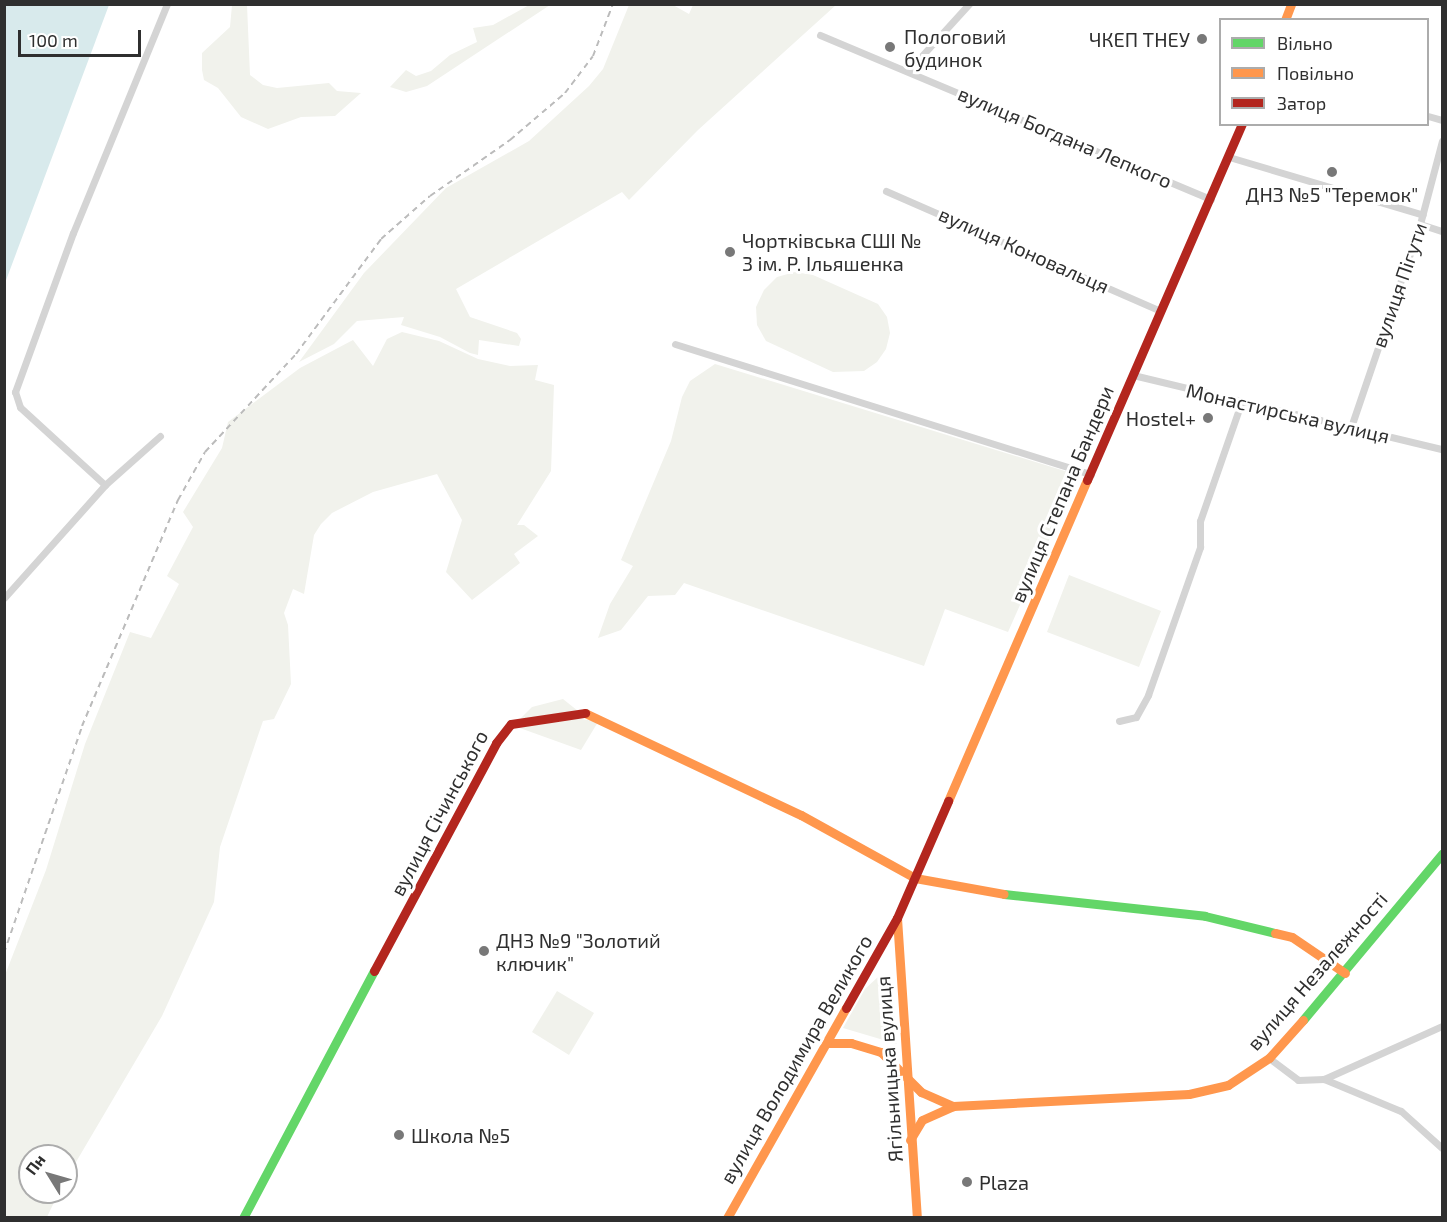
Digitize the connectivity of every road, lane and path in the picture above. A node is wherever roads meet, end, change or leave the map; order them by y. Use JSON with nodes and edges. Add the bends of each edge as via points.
{"nodes":[{"id":1,"x":167,"y":4,"type":"edge"},
{"id":2,"x":969,"y":4,"type":"edge"},
{"id":3,"x":820,"y":35,"type":"dead end"},
{"id":4,"x":908,"y":71,"type":"junction"},
{"id":5,"x":1241,"y":126,"type":"edge"},
{"id":6,"x":1443,"y":141,"type":"edge"},
{"id":7,"x":1229,"y":157,"type":"junction"},
{"id":8,"x":886,"y":191,"type":"dead end"},
{"id":9,"x":1211,"y":199,"type":"junction"},
{"id":10,"x":1423,"y":215,"type":"junction"},
{"id":11,"x":1420,"y":224,"type":"junction"},
{"id":12,"x":1443,"y":231,"type":"edge"},
{"id":13,"x":1161,"y":311,"type":"junction"},
{"id":14,"x":675,"y":344,"type":"dead end"},
{"id":15,"x":1133,"y":375,"type":"junction"},
{"id":16,"x":1241,"y":403,"type":"junction"},
{"id":17,"x":1351,"y":427,"type":"junction"},
{"id":18,"x":160,"y":436,"type":"dead end"},
{"id":19,"x":1443,"y":449,"type":"edge"},
{"id":20,"x":1091,"y":474,"type":"junction"},
{"id":21,"x":105,"y":485,"type":"junction"},
{"id":22,"x":4,"y":597,"type":"edge"},
{"id":23,"x":1119,"y":721,"type":"dead end"},
{"id":24,"x":1443,"y":854,"type":"edge"},
{"id":25,"x":915,"y":878,"type":"junction"},
{"id":26,"x":897,"y":918,"type":"junction"},
{"id":27,"x":1345,"y":973,"type":"junction"},
{"id":28,"x":1443,"y":1026,"type":"edge"},
{"id":29,"x":827,"y":1043,"type":"junction"},
{"id":30,"x":1269,"y":1058,"type":"junction"},
{"id":31,"x":907,"y":1077,"type":"junction"},
{"id":32,"x":1324,"y":1079,"type":"junction"},
{"id":33,"x":953,"y":1106,"type":"junction"},
{"id":34,"x":910,"y":1140,"type":"junction"},
{"id":35,"x":1443,"y":1148,"type":"edge"},
{"id":36,"x":243,"y":1218,"type":"edge"},
{"id":37,"x":727,"y":1218,"type":"edge"},
{"id":38,"x":917,"y":1218,"type":"edge"}],
"edges":[{"from":1,"to":21,"type":"street","via":[[73,233],[15,392],[20,407]]},
{"from":2,"to":4,"type":"street"},
{"from":3,"to":4,"type":"street","name":"вулиця Богдана Лепкого"},
{"from":4,"to":9,"type":"street","name":"вулиця Богдана Лепкого"},
{"from":5,"to":7,"type":"street","name":"вулиця Степана Бандери"},
{"from":6,"to":10,"type":"street","name":"вулиця Пігути"},
{"from":7,"to":9,"type":"street","name":"вулиця Степана Бандери"},
{"from":7,"to":10,"type":"street"},
{"from":8,"to":13,"type":"street","name":"вулиця Коновальця"},
{"from":9,"to":13,"type":"street","name":"вулиця Степана Бандери"},
{"from":10,"to":11,"type":"street","name":"вулиця Пігути"},
{"from":11,"to":12,"type":"street"},
{"from":11,"to":17,"type":"street","name":"вулиця Пігути"},
{"from":13,"to":15,"type":"street","name":"вулиця Степана Бандери"},
{"from":14,"to":20,"type":"street","via":[[698,348],[891,414]]},
{"from":15,"to":16,"type":"street","name":"Монастирська вулиця"},
{"from":15,"to":20,"type":"street","name":"вулиця Степана Бандери"},
{"from":16,"to":17,"type":"street","name":"Монастирська вулиця"},
{"from":16,"to":23,"type":"street","via":[[1200,521],[1200,547],[1148,695],[1136,717]]},
{"from":17,"to":19,"type":"street","name":"Монастирська вулиця"},
{"from":18,"to":21,"type":"street"},
{"from":20,"to":25,"type":"street","name":"вулиця Степана Бандери"},
{"from":21,"to":22,"type":"street"},
{"from":24,"to":27,"type":"street","name":"вулиця Незалежності"},
{"from":25,"to":26,"type":"street","name":"вулиця Степана Бандери"},
{"from":25,"to":27,"type":"street","via":[[1037,900],[1205,916],[1292,937]]},
{"from":25,"to":36,"type":"street","name":"вулиця Січинського","via":[[801,815],[593,715],[511,724],[496,743]]},
{"from":26,"to":29,"type":"street","name":"вулиця Володимира Великого"},
{"from":26,"to":31,"type":"street","name":"Ягільницька вулиця"},
{"from":27,"to":30,"type":"street","name":"вулиця Незалежності"},
{"from":28,"to":32,"type":"street"},
{"from":29,"to":31,"type":"street","name":"вулиця Незалежності","via":[[851,1043],[876,1050]]},
{"from":29,"to":37,"type":"street","name":"вулиця Володимира Великого"},
{"from":30,"to":32,"type":"street","via":[[1298,1080]]},
{"from":30,"to":33,"type":"street","name":"вулиця Незалежності","via":[[1228,1085],[1189,1094]]},
{"from":31,"to":33,"type":"street","name":"вулиця Незалежності","via":[[923,1093]]},
{"from":31,"to":34,"type":"street","name":"Ягільницька вулиця"},
{"from":32,"to":35,"type":"street","via":[[1401,1111]]},
{"from":33,"to":34,"type":"street","name":"вулиця Незалежності","via":[[922,1120]]},
{"from":34,"to":38,"type":"street","name":"Ягільницька вулиця"}]}
